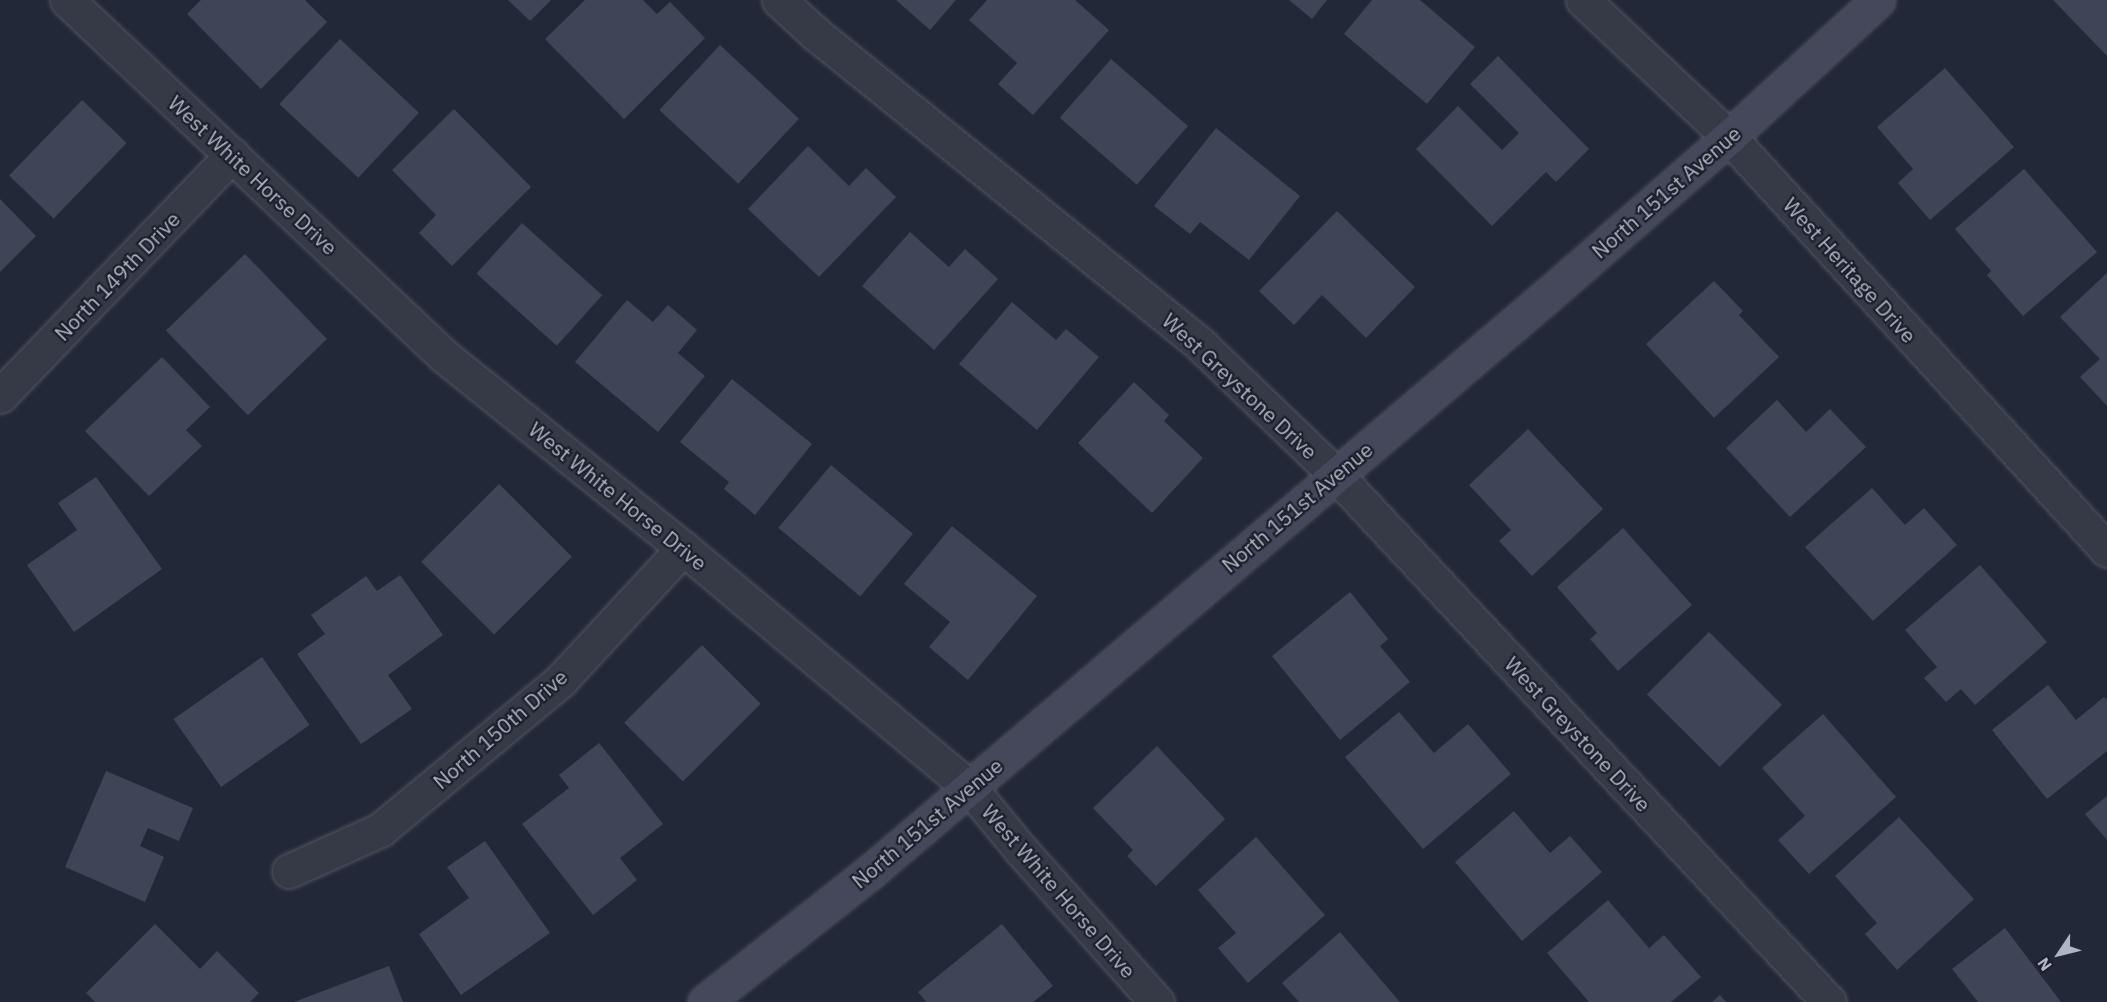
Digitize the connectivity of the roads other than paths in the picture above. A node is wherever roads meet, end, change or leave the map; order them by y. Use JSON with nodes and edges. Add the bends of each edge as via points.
{"nodes":[{"id":1,"x":67,"y":0,"type":"edge"},
{"id":2,"x":779,"y":0,"type":"edge"},
{"id":3,"x":1582,"y":0,"type":"edge"},
{"id":4,"x":1878,"y":0,"type":"edge"},
{"id":5,"x":1729,"y":137,"type":"junction"},
{"id":6,"x":232,"y":155,"type":"junction"},
{"id":7,"x":0,"y":396,"type":"edge"},
{"id":8,"x":1335,"y":474,"type":"junction"},
{"id":9,"x":683,"y":548,"type":"junction"},
{"id":10,"x":2107,"y":550,"type":"edge"},
{"id":11,"x":970,"y":788,"type":"junction"},
{"id":12,"x":289,"y":871,"type":"dead end"},
{"id":13,"x":705,"y":1002,"type":"edge"},
{"id":14,"x":1157,"y":1002,"type":"edge"},
{"id":15,"x":1829,"y":1002,"type":"edge"}],
"edges":[{"from":1,"to":6,"type":"street","name":"West White Horse Drive"},
{"from":2,"to":8,"type":"street","name":"West Greystone Drive","via":[[1203,346]]},
{"from":3,"to":5,"type":"street","name":"West Heritage Drive"},
{"from":4,"to":5,"type":"street","name":"North 151st Avenue"},
{"from":5,"to":8,"type":"street","name":"North 151st Avenue"},
{"from":5,"to":10,"type":"street","name":"West Heritage Drive"},
{"from":6,"to":7,"type":"street","name":"North 149th Drive"},
{"from":6,"to":9,"type":"street","name":"West White Horse Drive","via":[[444,356]]},
{"from":8,"to":11,"type":"street","name":"North 151st Avenue"},
{"from":8,"to":15,"type":"street","name":"West Greystone Drive"},
{"from":9,"to":11,"type":"street","name":"West White Horse Drive"},
{"from":9,"to":12,"type":"street","name":"North 150th Drive","via":[[560,681],[380,830]]},
{"from":11,"to":13,"type":"street","name":"North 151st Avenue"},
{"from":11,"to":14,"type":"street","name":"West White Horse Drive"}]}
